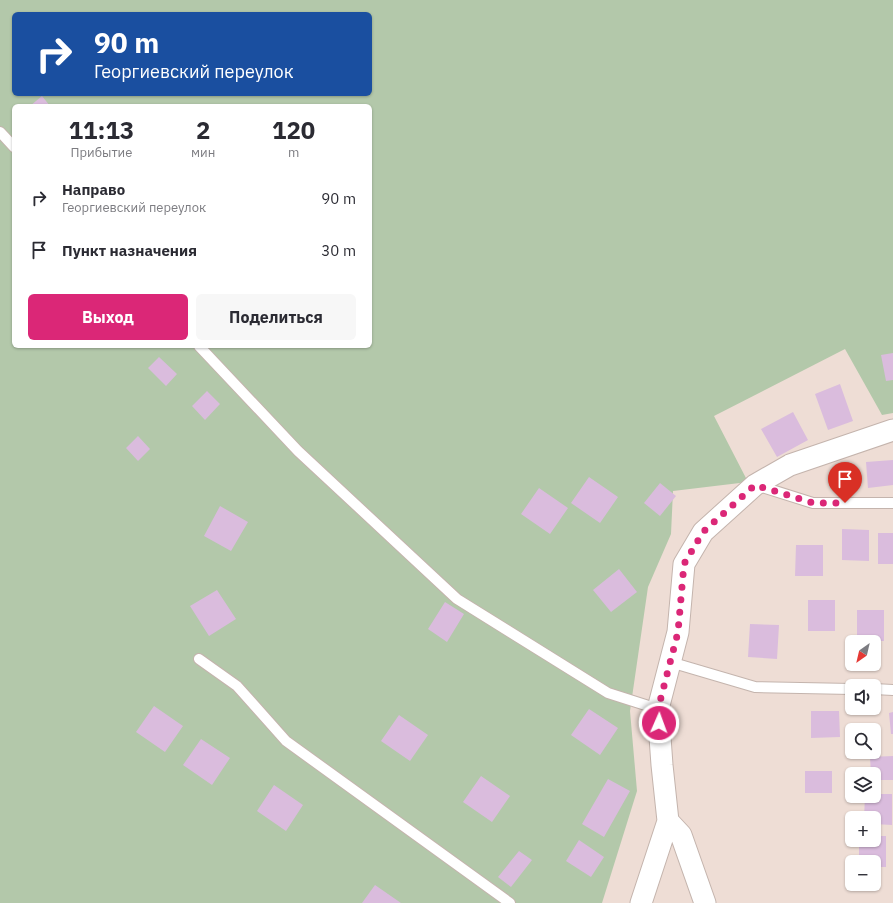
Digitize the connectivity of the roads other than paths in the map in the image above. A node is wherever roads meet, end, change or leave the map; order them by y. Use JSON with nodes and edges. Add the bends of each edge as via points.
{"nodes":[{"id":1,"x":0,"y":132,"type":"edge"},
{"id":2,"x":12,"y":145,"type":"edge"},
{"id":3,"x":201,"y":348,"type":"edge"},
{"id":4,"x":893,"y":430,"type":"edge"},
{"id":5,"x":755,"y":485,"type":"junction"},
{"id":6,"x":893,"y":504,"type":"edge"},
{"id":7,"x":199,"y":658,"type":"dead end"},
{"id":8,"x":670,"y":662,"type":"junction"},
{"id":9,"x":845,"y":689,"type":"edge"},
{"id":10,"x":881,"y":690,"type":"edge"},
{"id":11,"x":893,"y":690,"type":"edge"},
{"id":12,"x":658,"y":709,"type":"junction"},
{"id":13,"x":668,"y":821,"type":"junction"},
{"id":14,"x":510,"y":903,"type":"edge"},
{"id":15,"x":641,"y":903,"type":"edge"},
{"id":16,"x":705,"y":903,"type":"edge"}],
"edges":[{"from":1,"to":2,"type":"lane"},
{"from":3,"to":12,"type":"lane","via":[[298,451],[457,599],[608,693]]},
{"from":4,"to":5,"type":"street","via":[[790,466]]},
{"from":5,"to":6,"type":"lane","via":[[813,503]]},
{"from":5,"to":8,"type":"street","via":[[703,532],[684,564],[678,632]]},
{"from":7,"to":14,"type":"lane","via":[[237,686],[286,741]]},
{"from":8,"to":9,"type":"lane","via":[[755,687]]},
{"from":8,"to":12,"type":"street"},
{"from":10,"to":11,"type":"lane"},
{"from":12,"to":13,"type":"street"},
{"from":13,"to":15,"type":"street"},
{"from":13,"to":16,"type":"street","via":[[681,835]]}]}
